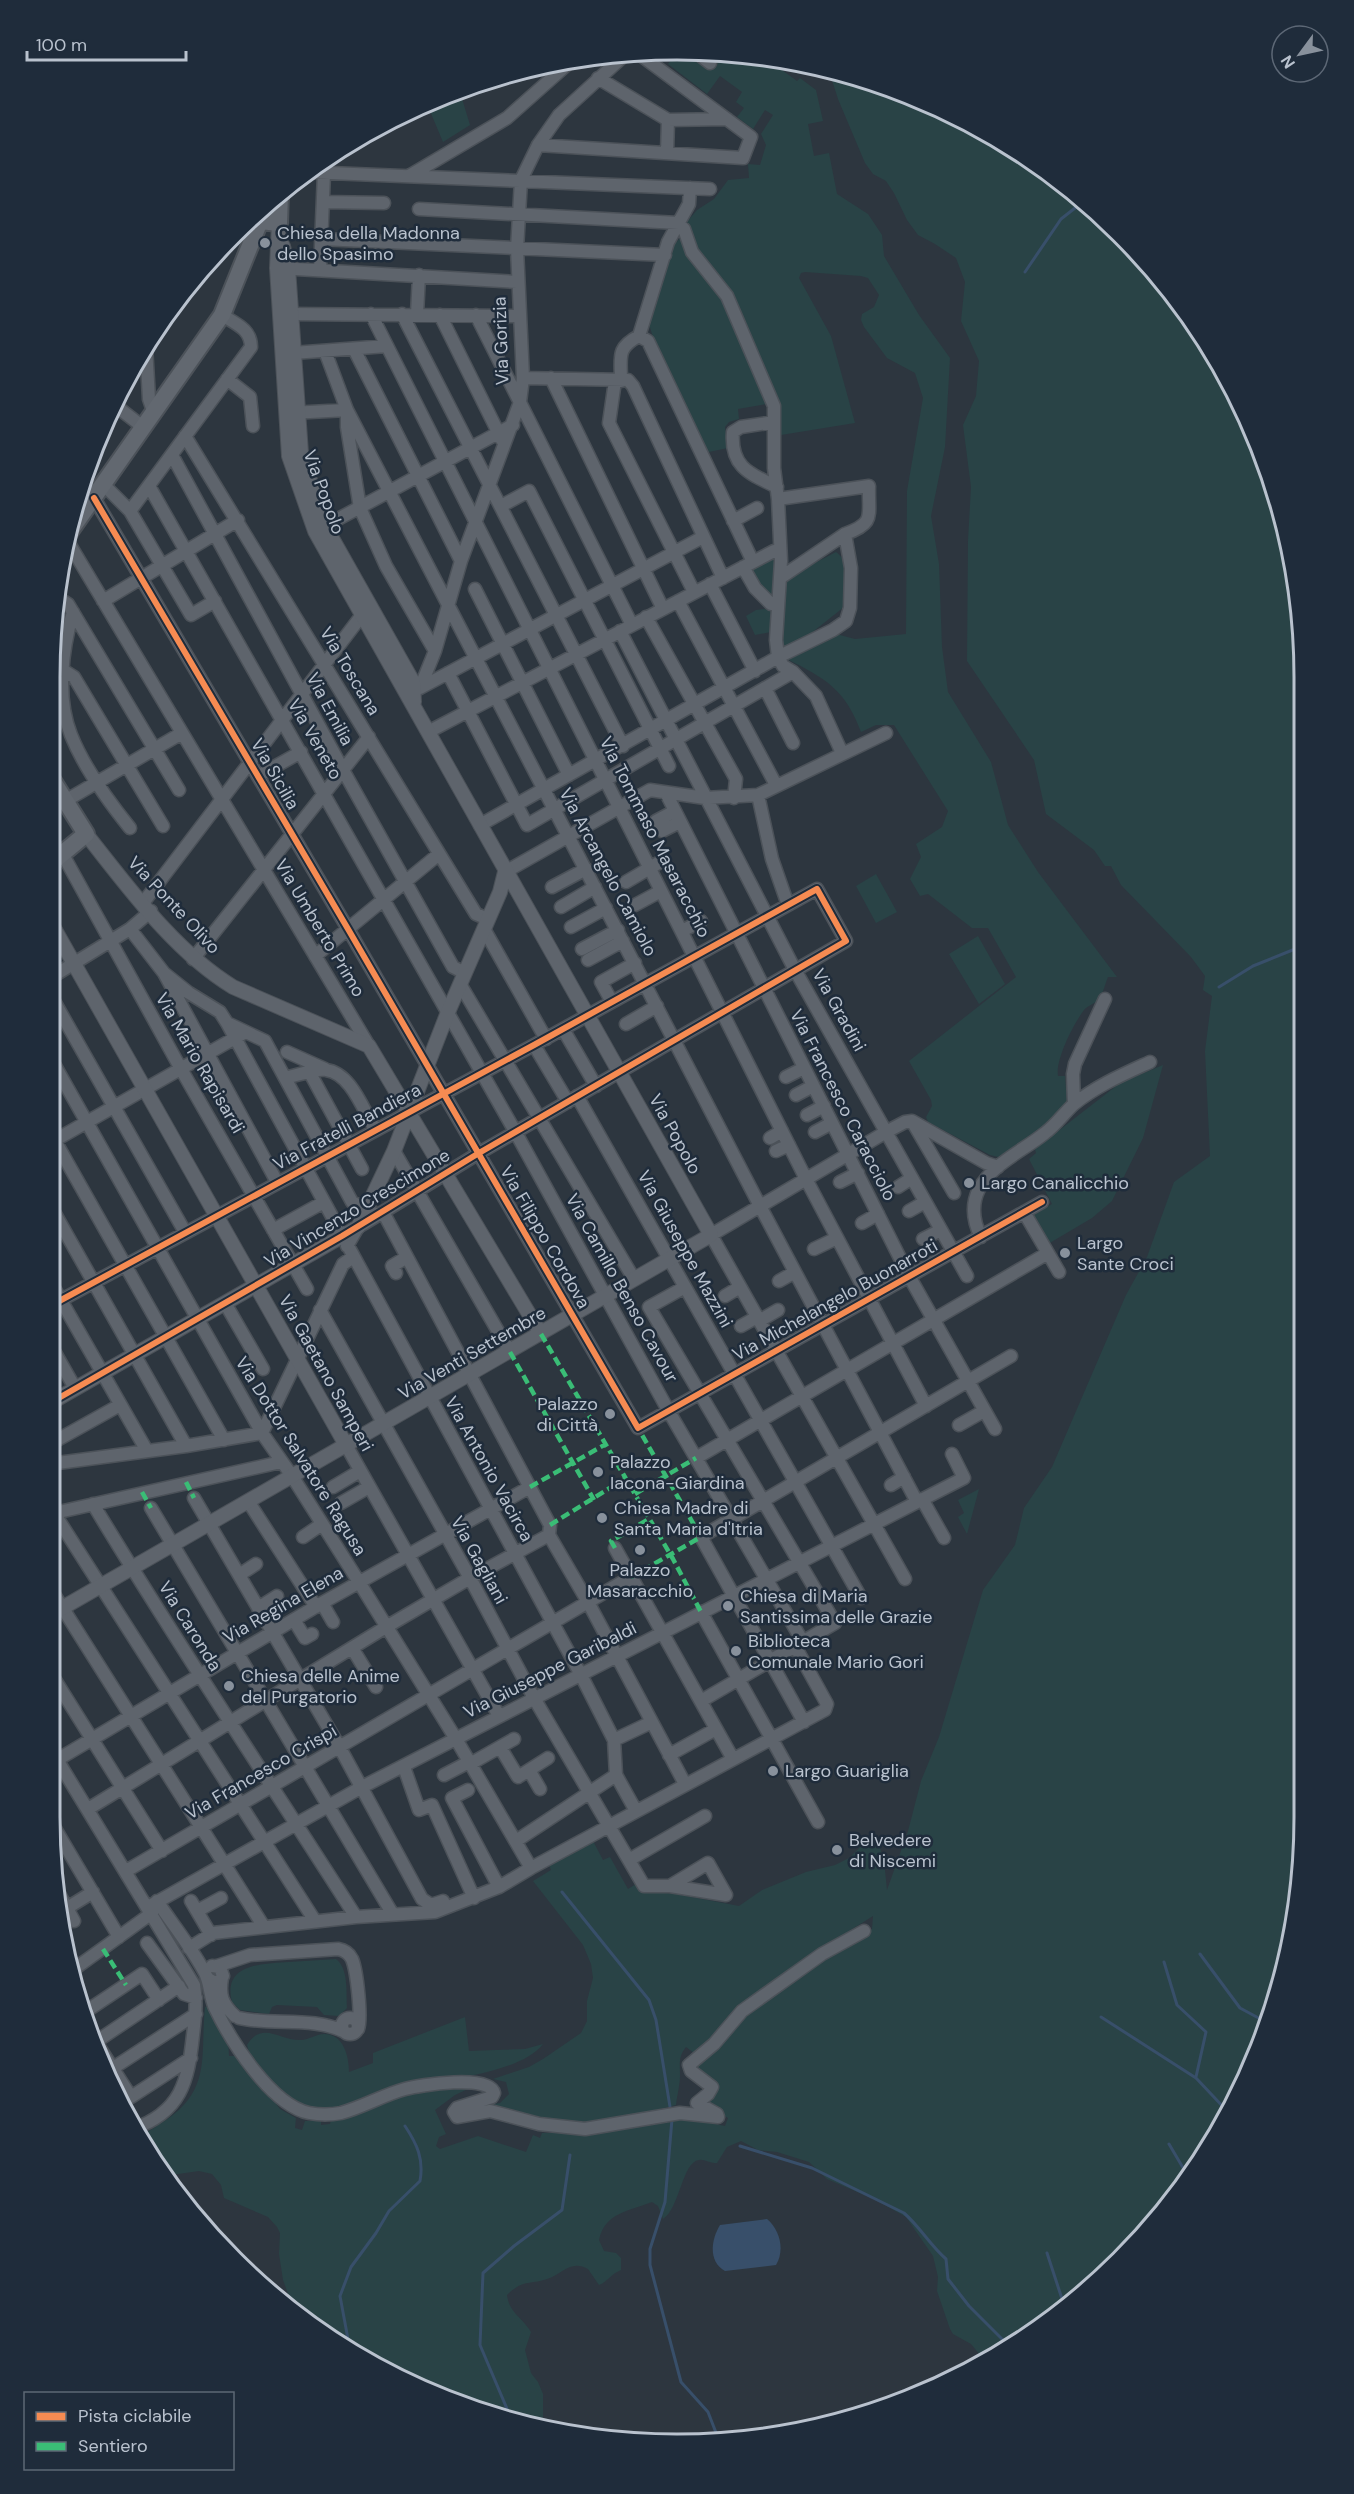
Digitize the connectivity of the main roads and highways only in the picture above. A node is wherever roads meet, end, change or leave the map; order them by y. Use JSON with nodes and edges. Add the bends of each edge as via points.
{"nodes":[{"id":1,"x":280,"y":205,"type":"edge"},
{"id":2,"x":266,"y":217,"type":"edge"},
{"id":3,"x":259,"y":224,"type":"edge"},
{"id":4,"x":82,"y":515,"type":"edge"},
{"id":5,"x":60,"y":794,"type":"edge"},
{"id":6,"x":60,"y":854,"type":"edge"}],
"edges":[{"from":1,"to":2,"type":"main road","via":[[279,223]]},
{"from":3,"to":4,"type":"main road","via":[[222,315]]},
{"from":5,"to":6,"type":"main road","name":"Via Ponte Olivo","via":[[86,834]]}]}
